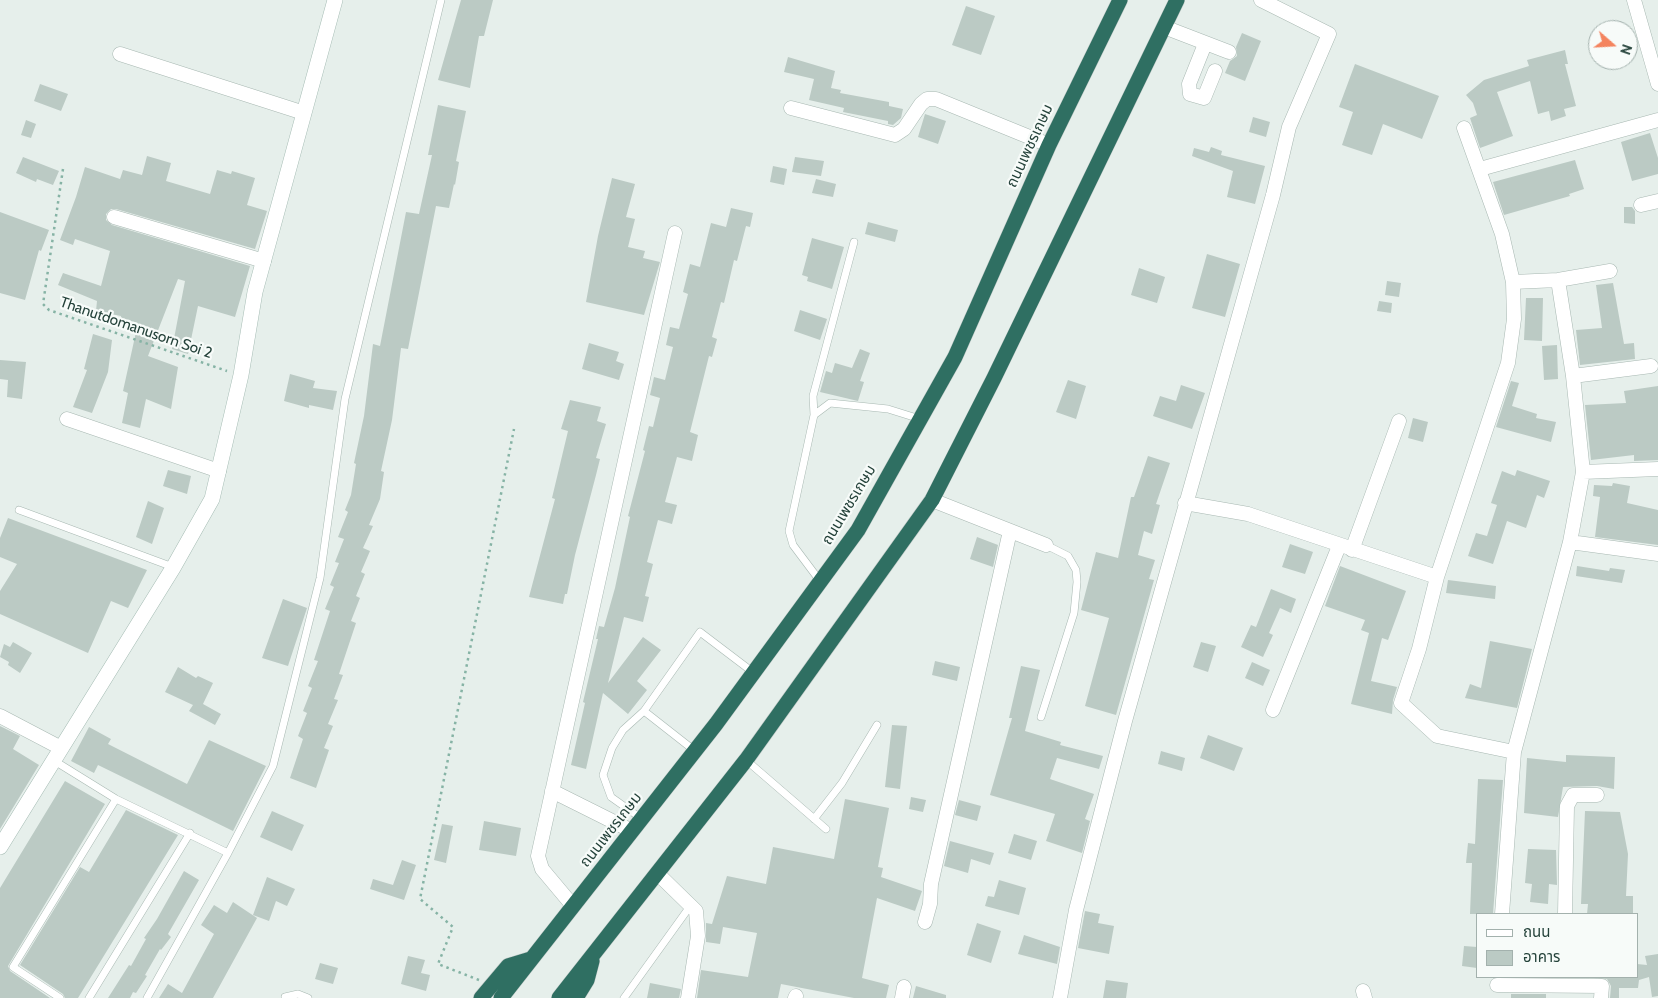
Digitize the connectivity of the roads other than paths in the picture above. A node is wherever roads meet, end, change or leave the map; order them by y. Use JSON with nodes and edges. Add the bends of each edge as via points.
{"nodes":[{"id":1,"x":336,"y":0,"type":"edge"},
{"id":2,"x":441,"y":0,"type":"edge"},
{"id":3,"x":1120,"y":0,"type":"edge"},
{"id":4,"x":1177,"y":0,"type":"edge"},
{"id":5,"x":1261,"y":0,"type":"edge"},
{"id":6,"x":1634,"y":0,"type":"edge"},
{"id":7,"x":1164,"y":27,"type":"junction"},
{"id":8,"x":1205,"y":44,"type":"junction"},
{"id":9,"x":1229,"y":52,"type":"dead end"},
{"id":10,"x":120,"y":54,"type":"dead end"},
{"id":11,"x":1216,"y":71,"type":"dead end"},
{"id":12,"x":1658,"y":84,"type":"edge"},
{"id":13,"x":791,"y":108,"type":"dead end"},
{"id":14,"x":304,"y":113,"type":"junction"},
{"id":15,"x":1658,"y":120,"type":"edge"},
{"id":16,"x":1464,"y":128,"type":"dead end"},
{"id":17,"x":1049,"y":145,"type":"junction"},
{"id":18,"x":1480,"y":170,"type":"junction"},
{"id":19,"x":1658,"y":200,"type":"edge"},
{"id":20,"x":1641,"y":205,"type":"dead end"},
{"id":21,"x":114,"y":217,"type":"dead end"},
{"id":22,"x":675,"y":233,"type":"dead end"},
{"id":23,"x":854,"y":242,"type":"dead end"},
{"id":24,"x":264,"y":261,"type":"junction"},
{"id":25,"x":1610,"y":271,"type":"dead end"},
{"id":26,"x":1558,"y":280,"type":"junction"},
{"id":27,"x":1513,"y":282,"type":"junction"},
{"id":28,"x":1651,"y":366,"type":"dead end"},
{"id":29,"x":1574,"y":376,"type":"junction"},
{"id":30,"x":814,"y":415,"type":"junction"},
{"id":31,"x":68,"y":419,"type":"dead end"},
{"id":32,"x":920,"y":419,"type":"junction"},
{"id":33,"x":1399,"y":420,"type":"dead end"},
{"id":34,"x":1658,"y":469,"type":"edge"},
{"id":35,"x":220,"y":471,"type":"junction"},
{"id":36,"x":1583,"y":472,"type":"junction"},
{"id":37,"x":932,"y":500,"type":"junction"},
{"id":38,"x":1185,"y":503,"type":"junction"},
{"id":39,"x":19,"y":510,"type":"dead end"},
{"id":40,"x":1010,"y":531,"type":"junction"},
{"id":41,"x":1570,"y":542,"type":"junction"},
{"id":42,"x":1046,"y":545,"type":"joint"},
{"id":43,"x":1345,"y":548,"type":"junction"},
{"id":44,"x":1658,"y":554,"type":"edge"},
{"id":45,"x":173,"y":568,"type":"junction"},
{"id":46,"x":1437,"y":577,"type":"junction"},
{"id":47,"x":820,"y":582,"type":"junction"},
{"id":48,"x":754,"y":673,"type":"junction"},
{"id":49,"x":1273,"y":710,"type":"dead end"},
{"id":50,"x":644,"y":711,"type":"junction"},
{"id":51,"x":0,"y":716,"type":"edge"},
{"id":52,"x":1041,"y":717,"type":"dead end"},
{"id":53,"x":876,"y":725,"type":"dead end"},
{"id":54,"x":695,"y":751,"type":"junction"},
{"id":55,"x":1514,"y":752,"type":"junction"},
{"id":56,"x":57,"y":754,"type":"junction"},
{"id":57,"x":746,"y":760,"type":"junction"},
{"id":58,"x":552,"y":791,"type":"junction"},
{"id":59,"x":1597,"y":795,"type":"dead end"},
{"id":60,"x":116,"y":799,"type":"junction"},
{"id":61,"x":814,"y":819,"type":"junction"},
{"id":62,"x":637,"y":824,"type":"junction"},
{"id":63,"x":826,"y":829,"type":"dead end"},
{"id":64,"x":190,"y":833,"type":"junction"},
{"id":65,"x":0,"y":847,"type":"edge"},
{"id":66,"x":228,"y":853,"type":"junction"},
{"id":67,"x":658,"y":874,"type":"junction"},
{"id":68,"x":573,"y":906,"type":"junction"},
{"id":69,"x":691,"y":906,"type":"junction"},
{"id":70,"x":1502,"y":913,"type":"edge"},
{"id":71,"x":1565,"y":913,"type":"edge"},
{"id":72,"x":925,"y":922,"type":"dead end"},
{"id":73,"x":593,"y":957,"type":"junction"},
{"id":74,"x":1563,"y":981,"type":"edge"},
{"id":75,"x":1497,"y":986,"type":"edge"},
{"id":76,"x":496,"y":992,"type":"edge"},
{"id":77,"x":286,"y":996,"type":"dead end"},
{"id":78,"x":60,"y":998,"type":"edge"},
{"id":79,"x":88,"y":998,"type":"edge"},
{"id":80,"x":147,"y":998,"type":"edge"},
{"id":81,"x":308,"y":998,"type":"edge"},
{"id":82,"x":481,"y":998,"type":"edge"},
{"id":83,"x":559,"y":998,"type":"edge"},
{"id":84,"x":576,"y":998,"type":"edge"},
{"id":85,"x":624,"y":998,"type":"edge"},
{"id":86,"x":688,"y":998,"type":"edge"},
{"id":87,"x":1060,"y":998,"type":"edge"},
{"id":88,"x":1601,"y":998,"type":"edge"}],
"edges":[{"from":1,"to":14,"type":"street"},
{"from":2,"to":66,"type":"lane","via":[[345,398],[318,587],[273,766]]},
{"from":3,"to":17,"type":"highway","name":"ถนนเพชรเกษม"},
{"from":4,"to":7,"type":"highway"},
{"from":5,"to":38,"type":"street","via":[[1329,34],[1289,127],[1273,195]]},
{"from":6,"to":12,"type":"street"},
{"from":7,"to":8,"type":"street"},
{"from":7,"to":37,"type":"highway"},
{"from":8,"to":9,"type":"street"},
{"from":8,"to":11,"type":"street","via":[[1189,84],[1190,94],[1204,98]]},
{"from":10,"to":14,"type":"street"},
{"from":13,"to":17,"type":"street","via":[[895,135],[904,129],[921,104],[927,99],[936,99]]},
{"from":14,"to":24,"type":"street"},
{"from":15,"to":18,"type":"street"},
{"from":16,"to":18,"type":"street"},
{"from":17,"to":32,"type":"highway","name":"ถนนเพชรเกษม","via":[[955,356]]},
{"from":18,"to":27,"type":"street","via":[[1502,234]]},
{"from":19,"to":20,"type":"street"},
{"from":21,"to":24,"type":"street"},
{"from":22,"to":58,"type":"street"},
{"from":23,"to":30,"type":"lane","via":[[813,396]]},
{"from":24,"to":35,"type":"street"},
{"from":25,"to":26,"type":"street"},
{"from":26,"to":27,"type":"street"},
{"from":26,"to":29,"type":"street"},
{"from":27,"to":46,"type":"street","via":[[1514,319],[1508,363]]},
{"from":28,"to":29,"type":"street"},
{"from":29,"to":36,"type":"street"},
{"from":30,"to":32,"type":"lane","via":[[830,403],[888,409]]},
{"from":30,"to":47,"type":"lane","via":[[789,531],[792,545]]},
{"from":31,"to":35,"type":"street"},
{"from":32,"to":47,"type":"highway","name":"ถนนเพชรเกษม","via":[[858,530]]},
{"from":33,"to":43,"type":"street"},
{"from":34,"to":36,"type":"street"},
{"from":35,"to":45,"type":"street","via":[[212,499]]},
{"from":36,"to":41,"type":"street"},
{"from":37,"to":40,"type":"street"},
{"from":37,"to":57,"type":"highway"},
{"from":38,"to":43,"type":"street","via":[[1248,514]]},
{"from":38,"to":87,"type":"street","via":[[1081,891]]},
{"from":39,"to":45,"type":"lane"},
{"from":40,"to":42,"type":"street"},
{"from":40,"to":72,"type":"street"},
{"from":41,"to":44,"type":"street"},
{"from":41,"to":55,"type":"street"},
{"from":42,"to":52,"type":"lane","via":[[1068,556],[1076,570],[1077,582],[1074,613]]},
{"from":43,"to":46,"type":"street"},
{"from":43,"to":49,"type":"street"},
{"from":45,"to":56,"type":"street"},
{"from":46,"to":55,"type":"street","via":[[1401,703],[1436,736]]},
{"from":47,"to":48,"type":"highway","name":"ถนนเพชรเกษม"},
{"from":48,"to":50,"type":"lane","via":[[700,632]]},
{"from":48,"to":54,"type":"highway","name":"ถนนเพชรเกษม"},
{"from":50,"to":54,"type":"lane"},
{"from":50,"to":62,"type":"lane","via":[[624,730],[612,748],[603,775],[611,797]]},
{"from":51,"to":56,"type":"street"},
{"from":53,"to":61,"type":"lane","via":[[842,783]]},
{"from":54,"to":62,"type":"highway","name":"ถนนเพชรเกษม"},
{"from":55,"to":70,"type":"street"},
{"from":56,"to":60,"type":"lane"},
{"from":56,"to":65,"type":"street"},
{"from":57,"to":61,"type":"lane"},
{"from":57,"to":67,"type":"highway"},
{"from":58,"to":62,"type":"street"},
{"from":58,"to":68,"type":"street","via":[[538,856],[542,869]]},
{"from":59,"to":71,"type":"street","via":[[1573,795],[1567,806]]},
{"from":60,"to":64,"type":"lane"},
{"from":60,"to":78,"type":"lane","via":[[13,967]]},
{"from":61,"to":63,"type":"lane"},
{"from":62,"to":68,"type":"highway","name":"ถนนเพชรเกษม"},
{"from":64,"to":66,"type":"lane"},
{"from":64,"to":79,"type":"lane"},
{"from":66,"to":80,"type":"lane"},
{"from":67,"to":69,"type":"street"},
{"from":67,"to":73,"type":"highway"},
{"from":68,"to":76,"type":"highway","name":"ถนนเพชรเกษม","via":[[531,959]]},
{"from":69,"to":85,"type":"lane"},
{"from":69,"to":86,"type":"street","via":[[696,911],[698,936]]},
{"from":73,"to":83,"type":"highway"},
{"from":73,"to":84,"type":"highway","via":[[587,980]]},
{"from":74,"to":75,"type":"street"},
{"from":74,"to":88,"type":"street","via":[[1602,986]]},
{"from":76,"to":82,"type":"highway","name":"ถนนเพชรเกษม"},
{"from":77,"to":81,"type":"lane","via":[[298,994]]}]}
